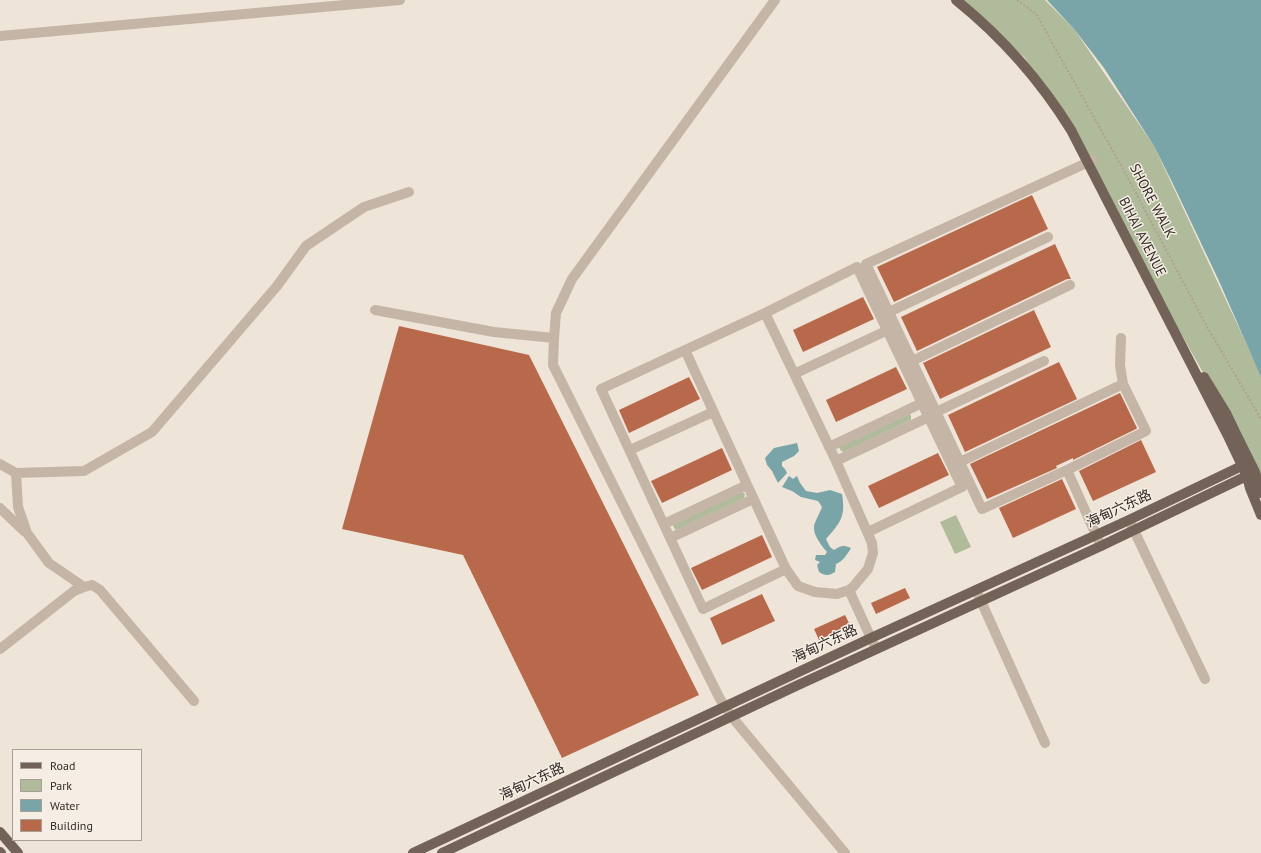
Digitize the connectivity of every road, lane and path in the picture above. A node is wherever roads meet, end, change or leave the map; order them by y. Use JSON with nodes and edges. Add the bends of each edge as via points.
{"nodes":[{"id":1,"x":400,"y":0,"type":"edge"},
{"id":2,"x":773,"y":0,"type":"edge"},
{"id":3,"x":956,"y":0,"type":"edge"},
{"id":4,"x":965,"y":0,"type":"edge"},
{"id":5,"x":1017,"y":0,"type":"edge"},
{"id":6,"x":0,"y":36,"type":"edge"},
{"id":7,"x":1090,"y":161,"type":"junction"},
{"id":8,"x":409,"y":192,"type":"dead end"},
{"id":9,"x":1048,"y":237,"type":"dead end"},
{"id":10,"x":862,"y":266,"type":"junction"},
{"id":11,"x":1070,"y":285,"type":"dead end"},
{"id":12,"x":375,"y":310,"type":"dead end"},
{"id":13,"x":765,"y":312,"type":"junction"},
{"id":14,"x":889,"y":312,"type":"junction"},
{"id":15,"x":888,"y":330,"type":"junction"},
{"id":16,"x":554,"y":338,"type":"junction"},
{"id":17,"x":1121,"y":338,"type":"dead end"},
{"id":18,"x":685,"y":350,"type":"junction"},
{"id":19,"x":912,"y":361,"type":"junction"},
{"id":20,"x":1044,"y":361,"type":"dead end"},
{"id":21,"x":794,"y":374,"type":"junction"},
{"id":22,"x":1123,"y":384,"type":"junction"},
{"id":23,"x":922,"y":403,"type":"junction"},
{"id":24,"x":713,"y":412,"type":"junction"},
{"id":25,"x":933,"y":415,"type":"junction"},
{"id":26,"x":1261,"y":419,"type":"edge"},
{"id":27,"x":829,"y":447,"type":"junction"},
{"id":28,"x":630,"y":450,"type":"junction"},
{"id":29,"x":836,"y":461,"type":"junction"},
{"id":30,"x":960,"y":462,"type":"junction"},
{"id":31,"x":0,"y":464,"type":"edge"},
{"id":32,"x":1246,"y":464,"type":"junction"},
{"id":33,"x":1067,"y":470,"type":"junction"},
{"id":34,"x":16,"y":473,"type":"junction"},
{"id":35,"x":1251,"y":474,"type":"junction"},
{"id":36,"x":747,"y":485,"type":"junction"},
{"id":37,"x":1261,"y":493,"type":"edge"},
{"id":38,"x":753,"y":499,"type":"junction"},
{"id":39,"x":0,"y":508,"type":"edge"},
{"id":40,"x":1261,"y":515,"type":"edge"},
{"id":41,"x":1129,"y":520,"type":"junction"},
{"id":42,"x":664,"y":524,"type":"junction"},
{"id":43,"x":1134,"y":530,"type":"junction"},
{"id":44,"x":868,"y":532,"type":"junction"},
{"id":45,"x":27,"y":533,"type":"junction"},
{"id":46,"x":1096,"y":535,"type":"junction"},
{"id":47,"x":670,"y":538,"type":"junction"},
{"id":48,"x":1101,"y":546,"type":"junction"},
{"id":49,"x":786,"y":569,"type":"junction"},
{"id":50,"x":84,"y":587,"type":"junction"},
{"id":51,"x":849,"y":590,"type":"junction"},
{"id":52,"x":976,"y":590,"type":"junction"},
{"id":53,"x":981,"y":601,"type":"junction"},
{"id":54,"x":871,"y":638,"type":"junction"},
{"id":55,"x":0,"y":649,"type":"edge"},
{"id":56,"x":876,"y":649,"type":"junction"},
{"id":57,"x":1205,"y":679,"type":"dead end"},
{"id":58,"x":194,"y":701,"type":"dead end"},
{"id":59,"x":725,"y":706,"type":"junction"},
{"id":60,"x":732,"y":717,"type":"junction"},
{"id":61,"x":1045,"y":743,"type":"dead end"},
{"id":62,"x":0,"y":832,"type":"edge"},
{"id":63,"x":18,"y":853,"type":"edge"},
{"id":64,"x":413,"y":853,"type":"edge"},
{"id":65,"x":442,"y":853,"type":"edge"},
{"id":66,"x":845,"y":853,"type":"edge"}],
"edges":[{"from":1,"to":6,"type":"street"},
{"from":2,"to":16,"type":"street","via":[[572,279],[556,313]]},
{"from":3,"to":7,"type":"main road","name":"BIHAI AVENUE","via":[[993,32],[1026,66],[1057,108]]},
{"from":4,"to":7,"type":"main road","name":"BIHAI AVENUE","via":[[1032,66],[1053,93],[1069,117]]},
{"from":5,"to":26,"type":"path","name":"SHORE WALK","via":[[1036,14],[1206,325]]},
{"from":7,"to":10,"type":"street"},
{"from":7,"to":32,"type":"main road","name":"BIHAI AVENUE"},
{"from":8,"to":34,"type":"street","via":[[364,207],[306,246],[277,286],[152,432],[84,471]]},
{"from":9,"to":14,"type":"street"},
{"from":10,"to":13,"type":"street"},
{"from":10,"to":14,"type":"street"},
{"from":10,"to":15,"type":"street"},
{"from":11,"to":19,"type":"street"},
{"from":12,"to":16,"type":"street","via":[[494,332]]},
{"from":13,"to":18,"type":"street"},
{"from":13,"to":21,"type":"street"},
{"from":14,"to":19,"type":"street"},
{"from":15,"to":21,"type":"street"},
{"from":15,"to":23,"type":"street"},
{"from":16,"to":59,"type":"street","via":[[553,365]]},
{"from":17,"to":22,"type":"street","via":[[1120,365]]},
{"from":18,"to":24,"type":"street"},
{"from":18,"to":28,"type":"street","via":[[601,389]]},
{"from":19,"to":25,"type":"street"},
{"from":20,"to":25,"type":"street"},
{"from":21,"to":27,"type":"street"},
{"from":22,"to":30,"type":"street"},
{"from":22,"to":33,"type":"street","via":[[1146,431]]},
{"from":23,"to":25,"type":"street"},
{"from":23,"to":27,"type":"street"},
{"from":24,"to":28,"type":"street"},
{"from":24,"to":36,"type":"street"},
{"from":25,"to":29,"type":"street"},
{"from":25,"to":30,"type":"street"},
{"from":25,"to":44,"type":"street","via":[[962,487]]},
{"from":27,"to":29,"type":"street"},
{"from":28,"to":42,"type":"street"},
{"from":29,"to":44,"type":"street"},
{"from":30,"to":33,"type":"street","via":[[982,509]]},
{"from":31,"to":34,"type":"street"},
{"from":32,"to":35,"type":"main road","name":"BIHAI AVENUE"},
{"from":32,"to":41,"type":"main road","name":"海甸六东路"},
{"from":33,"to":46,"type":"street"},
{"from":34,"to":45,"type":"street","via":[[18,507]]},
{"from":35,"to":37,"type":"main road","name":"BIHAI AVENUE"},
{"from":35,"to":40,"type":"main road","name":"BIHAI AVENUE","via":[[1250,488]]},
{"from":35,"to":43,"type":"main road","name":"海甸六东路"},
{"from":36,"to":38,"type":"street"},
{"from":36,"to":42,"type":"street"},
{"from":38,"to":47,"type":"street"},
{"from":38,"to":49,"type":"street"},
{"from":39,"to":45,"type":"street"},
{"from":41,"to":43,"type":"street"},
{"from":41,"to":46,"type":"main road","name":"海甸六东路"},
{"from":42,"to":47,"type":"street"},
{"from":43,"to":48,"type":"main road","name":"海甸六东路"},
{"from":43,"to":57,"type":"street"},
{"from":44,"to":51,"type":"street","via":[[872,543],[872,558],[868,569]]},
{"from":45,"to":50,"type":"street","via":[[49,563]]},
{"from":46,"to":48,"type":"street"},
{"from":46,"to":52,"type":"main road","name":"海甸六东路"},
{"from":47,"to":49,"type":"street","via":[[703,608]]},
{"from":48,"to":53,"type":"main road","name":"海甸六东路"},
{"from":49,"to":51,"type":"street","via":[[798,586],[815,592],[837,594]]},
{"from":50,"to":55,"type":"street","via":[[74,591]]},
{"from":50,"to":58,"type":"street","via":[[92,585],[100,590]]},
{"from":51,"to":54,"type":"street"},
{"from":52,"to":53,"type":"street"},
{"from":52,"to":54,"type":"main road","name":"海甸六东路"},
{"from":53,"to":56,"type":"main road","name":"海甸六东路"},
{"from":53,"to":61,"type":"street"},
{"from":54,"to":56,"type":"street"},
{"from":54,"to":59,"type":"main road","name":"海甸六东路"},
{"from":56,"to":60,"type":"main road","name":"海甸六东路"},
{"from":59,"to":60,"type":"street"},
{"from":59,"to":64,"type":"main road","name":"海甸六东路"},
{"from":60,"to":65,"type":"main road","name":"海甸六东路"},
{"from":60,"to":66,"type":"street"},
{"from":62,"to":63,"type":"main road"}]}
